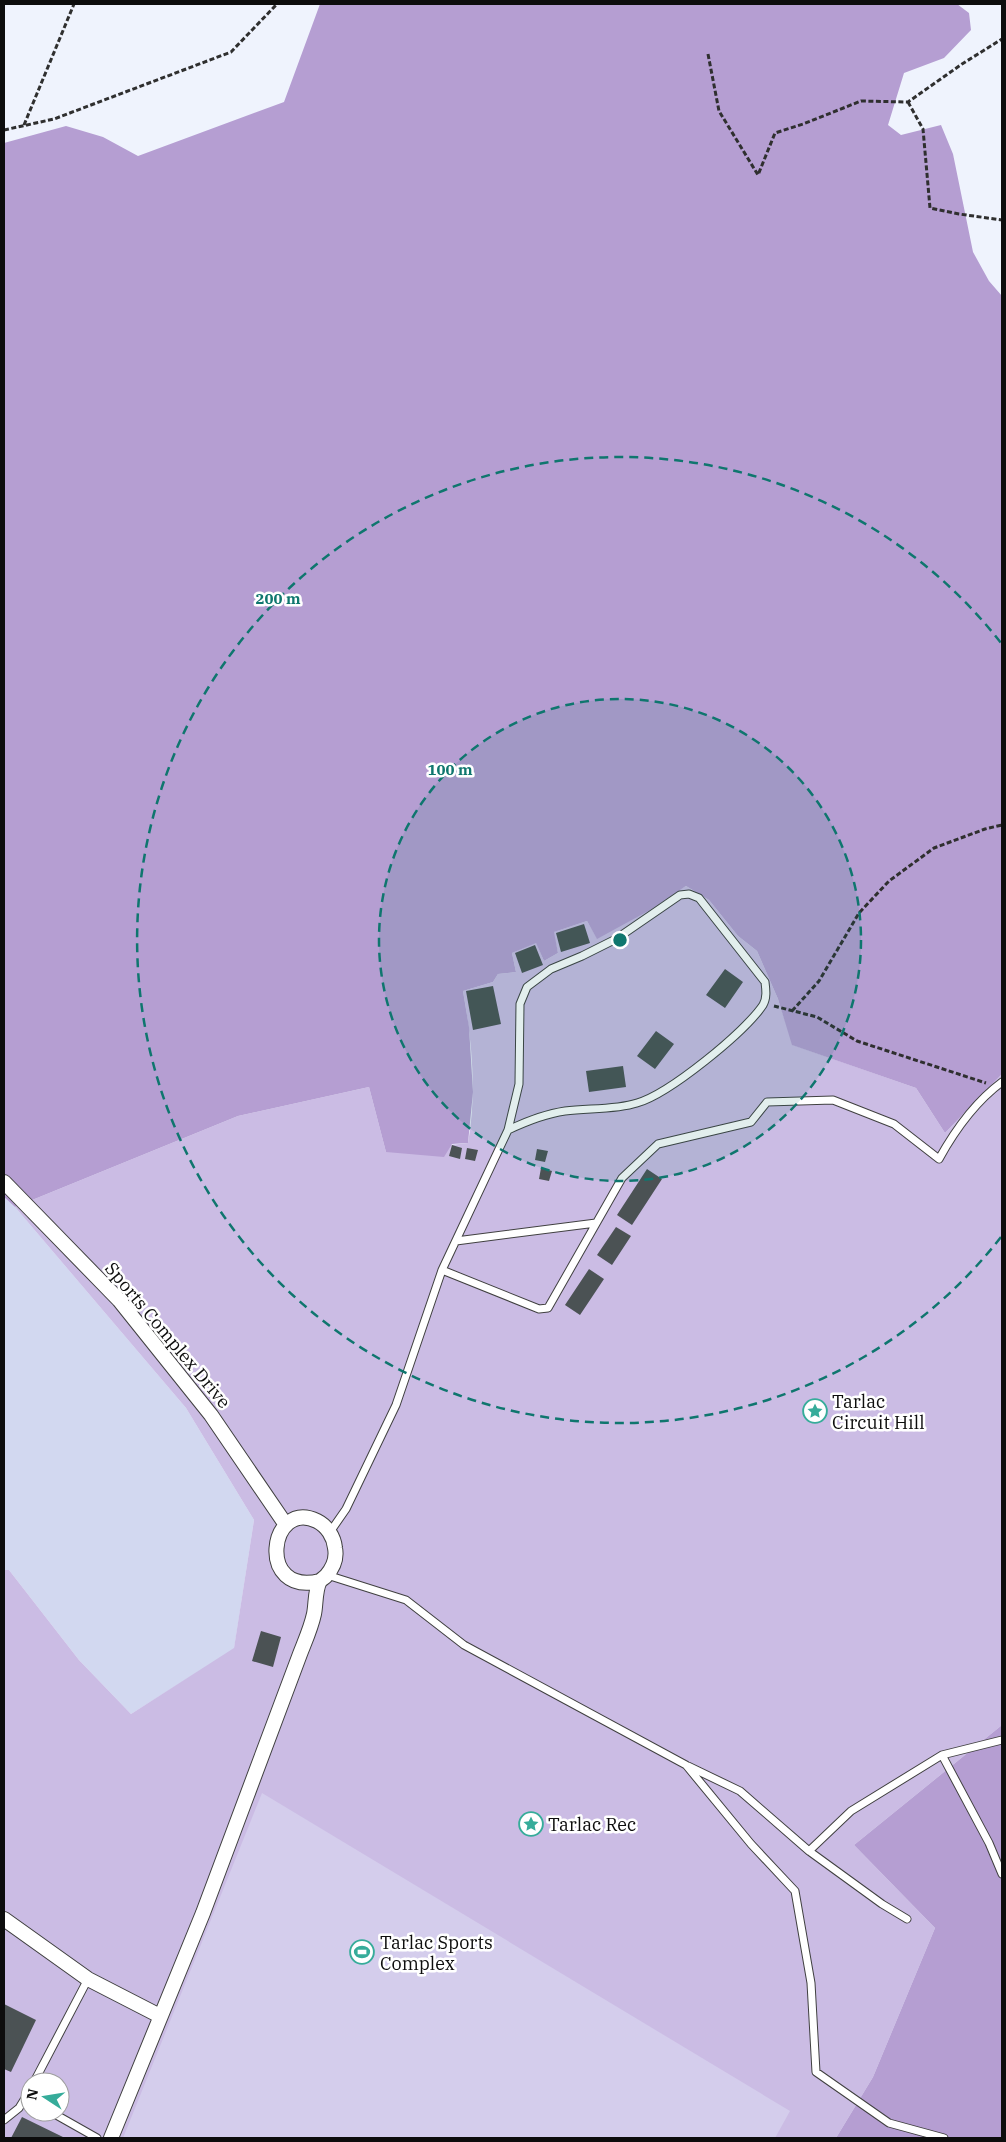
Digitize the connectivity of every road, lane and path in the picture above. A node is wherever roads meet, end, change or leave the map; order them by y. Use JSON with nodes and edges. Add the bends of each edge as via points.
{"nodes":[{"id":1,"x":74,"y":4,"type":"edge"},
{"id":2,"x":277,"y":4,"type":"edge"},
{"id":3,"x":1002,"y":40,"type":"edge"},
{"id":4,"x":708,"y":54,"type":"dead end"},
{"id":5,"x":908,"y":102,"type":"junction"},
{"id":6,"x":24,"y":126,"type":"junction"},
{"id":7,"x":4,"y":130,"type":"edge"},
{"id":8,"x":1002,"y":220,"type":"edge"},
{"id":9,"x":1002,"y":825,"type":"edge"},
{"id":10,"x":764,"y":1003,"type":"junction"},
{"id":11,"x":792,"y":1011,"type":"junction"},
{"id":12,"x":1002,"y":1083,"type":"edge"},
{"id":13,"x":508,"y":1130,"type":"junction"},
{"id":14,"x":4,"y":1182,"type":"edge"},
{"id":15,"x":596,"y":1223,"type":"junction"},
{"id":16,"x":456,"y":1241,"type":"junction"},
{"id":17,"x":442,"y":1270,"type":"junction"},
{"id":18,"x":286,"y":1525,"type":"junction"},
{"id":19,"x":330,"y":1532,"type":"junction"},
{"id":20,"x":323,"y":1578,"type":"junction"},
{"id":21,"x":1002,"y":1740,"type":"edge"},
{"id":22,"x":942,"y":1755,"type":"junction"},
{"id":23,"x":686,"y":1765,"type":"junction"},
{"id":24,"x":809,"y":1851,"type":"junction"},
{"id":25,"x":1002,"y":1874,"type":"edge"},
{"id":26,"x":4,"y":1919,"type":"edge"},
{"id":27,"x":907,"y":1919,"type":"dead end"},
{"id":28,"x":88,"y":1979,"type":"junction"},
{"id":29,"x":160,"y":2016,"type":"junction"},
{"id":30,"x":39,"y":2072,"type":"edge"},
{"id":31,"x":20,"y":2107,"type":"edge"},
{"id":32,"x":4,"y":2120,"type":"edge"},
{"id":33,"x":69,"y":2122,"type":"edge"},
{"id":34,"x":97,"y":2138,"type":"edge"},
{"id":35,"x":111,"y":2138,"type":"edge"},
{"id":36,"x":944,"y":2138,"type":"edge"}],
"edges":[{"from":1,"to":6,"type":"path"},
{"from":2,"to":6,"type":"path","via":[[231,52],[54,119]]},
{"from":3,"to":5,"type":"path"},
{"from":4,"to":5,"type":"path","via":[[719,111],[758,174],[775,132],[861,101]]},
{"from":5,"to":8,"type":"path","via":[[923,129],[930,208]]},
{"from":6,"to":7,"type":"path"},
{"from":9,"to":11,"type":"path","via":[[934,848],[889,881],[859,913],[819,981]]},
{"from":10,"to":11,"type":"path"},
{"from":10,"to":13,"type":"lane","via":[[739,1032],[666,1089],[638,1103],[537,1116]]},
{"from":10,"to":13,"type":"lane","via":[[765,982],[699,898],[680,895],[616,939],[551,969],[527,987],[520,1004],[519,1084]]},
{"from":11,"to":12,"type":"path","via":[[818,1017],[857,1041],[990,1084]]},
{"from":12,"to":15,"type":"lane","via":[[985,1096],[953,1132],[939,1159],[894,1124],[833,1100],[767,1102],[751,1122],[658,1144],[622,1178]]},
{"from":13,"to":16,"type":"lane"},
{"from":14,"to":18,"type":"street","name":"Sports Complex Drive","via":[[119,1300],[211,1415]]},
{"from":15,"to":16,"type":"lane"},
{"from":15,"to":17,"type":"lane","via":[[545,1309]]},
{"from":16,"to":17,"type":"lane"},
{"from":17,"to":19,"type":"lane","via":[[396,1406],[346,1509]]},
{"from":18,"to":19,"type":"street","via":[[300,1518],[309,1518]]},
{"from":18,"to":20,"type":"street","via":[[276,1543],[280,1568],[294,1581],[311,1583]]},
{"from":19,"to":20,"type":"street","via":[[335,1559]]},
{"from":20,"to":23,"type":"lane","via":[[406,1600],[464,1645]]},
{"from":20,"to":29,"type":"street","via":[[300,1654],[203,1913]]},
{"from":21,"to":22,"type":"lane"},
{"from":22,"to":24,"type":"lane","via":[[851,1811]]},
{"from":22,"to":25,"type":"lane"},
{"from":23,"to":24,"type":"lane","via":[[740,1791]]},
{"from":23,"to":36,"type":"lane","via":[[751,1844],[795,1891],[811,1983],[816,2072],[889,2123]]},
{"from":24,"to":27,"type":"lane"},
{"from":26,"to":28,"type":"street"},
{"from":28,"to":29,"type":"street"},
{"from":28,"to":30,"type":"lane"},
{"from":29,"to":35,"type":"street"},
{"from":31,"to":32,"type":"lane"},
{"from":33,"to":34,"type":"lane"}]}
